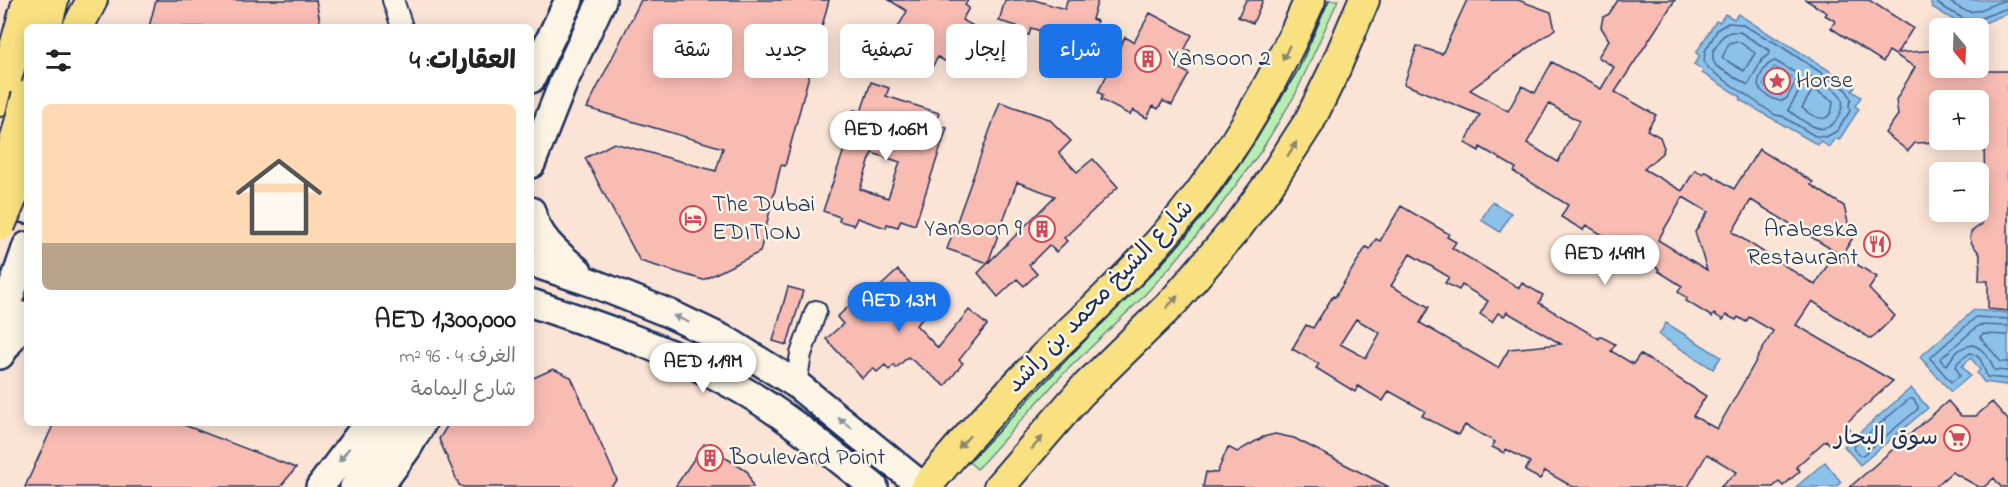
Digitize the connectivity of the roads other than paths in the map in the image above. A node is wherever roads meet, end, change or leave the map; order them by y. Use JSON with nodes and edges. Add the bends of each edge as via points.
{"nodes":[{"id":1,"x":28,"y":0,"type":"edge"},
{"id":2,"x":53,"y":0,"type":"edge"},
{"id":3,"x":84,"y":0,"type":"edge"},
{"id":4,"x":92,"y":0,"type":"edge"},
{"id":5,"x":393,"y":0,"type":"edge"},
{"id":6,"x":569,"y":0,"type":"edge"},
{"id":7,"x":602,"y":0,"type":"edge"},
{"id":8,"x":1310,"y":0,"type":"edge"},
{"id":9,"x":1364,"y":0,"type":"edge"},
{"id":10,"x":47,"y":24,"type":"edge"},
{"id":11,"x":78,"y":24,"type":"edge"},
{"id":12,"x":79,"y":24,"type":"edge"},
{"id":13,"x":401,"y":24,"type":"edge"},
{"id":14,"x":534,"y":73,"type":"edge"},
{"id":15,"x":0,"y":101,"type":"edge"},
{"id":16,"x":24,"y":107,"type":"edge"},
{"id":17,"x":534,"y":156,"type":"edge"},
{"id":18,"x":0,"y":159,"type":"edge"},
{"id":19,"x":24,"y":163,"type":"edge"},
{"id":20,"x":24,"y":168,"type":"edge"},
{"id":21,"x":0,"y":199,"type":"edge"},
{"id":22,"x":0,"y":204,"type":"edge"},
{"id":23,"x":24,"y":208,"type":"edge"},
{"id":24,"x":534,"y":219,"type":"edge"},
{"id":25,"x":0,"y":225,"type":"edge"},
{"id":26,"x":24,"y":255,"type":"edge"},
{"id":27,"x":534,"y":263,"type":"edge"},
{"id":28,"x":593,"y":283,"type":"junction"},
{"id":29,"x":534,"y":304,"type":"edge"},
{"id":30,"x":811,"y":310,"type":"dead end"},
{"id":31,"x":24,"y":319,"type":"edge"},
{"id":32,"x":580,"y":320,"type":"junction"},
{"id":33,"x":534,"y":321,"type":"edge"},
{"id":34,"x":0,"y":324,"type":"edge"},
{"id":35,"x":0,"y":355,"type":"edge"},
{"id":36,"x":787,"y":378,"type":"junction"},
{"id":37,"x":366,"y":426,"type":"edge"},
{"id":38,"x":395,"y":426,"type":"edge"},
{"id":39,"x":420,"y":426,"type":"edge"},
{"id":40,"x":320,"y":487,"type":"edge"},
{"id":41,"x":354,"y":487,"type":"edge"},
{"id":42,"x":379,"y":487,"type":"edge"},
{"id":43,"x":874,"y":487,"type":"edge"},
{"id":44,"x":925,"y":487,"type":"edge"},
{"id":45,"x":999,"y":487,"type":"edge"}],
"edges":[{"from":1,"to":15,"type":"main road"},
{"from":2,"to":10,"type":"main road"},
{"from":3,"to":11,"type":"street"},
{"from":4,"to":12,"type":"main road"},
{"from":5,"to":13,"type":"street"},
{"from":6,"to":14,"type":"street"},
{"from":7,"to":17,"type":"street"},
{"from":8,"to":44,"type":"main road","name":"شارع الشيخ محمد بن راشد","one_way":true,"via":[[1280,67],[1196,199],[1128,275],[999,403]]},
{"from":45,"to":9,"type":"main road","one_way":true,"via":[[1081,392],[1174,301],[1238,226],[1309,122]]},
{"from":16,"to":21,"type":"main road","bridge":true},
{"from":18,"to":19,"type":"street"},
{"from":20,"to":25,"type":"main road","bridge":true},
{"from":22,"to":23,"type":"street"},
{"from":24,"to":28,"type":"street","via":[[544,240]]},
{"from":26,"to":34,"type":"street"},
{"from":27,"to":28,"type":"street"},
{"from":36,"to":28,"type":"street","one_way":true,"via":[[698,326]]},
{"from":29,"to":32,"type":"street"},
{"from":30,"to":36,"type":"street","via":[[801,354]]},
{"from":31,"to":35,"type":"street"},
{"from":32,"to":33,"type":"street"},
{"from":32,"to":43,"type":"street","via":[[682,359],[743,391],[800,429]]},
{"from":44,"to":36,"type":"street","one_way":true},
{"from":37,"to":40,"type":"street","one_way":true},
{"from":38,"to":41,"type":"street"},
{"from":39,"to":42,"type":"street"}]}
